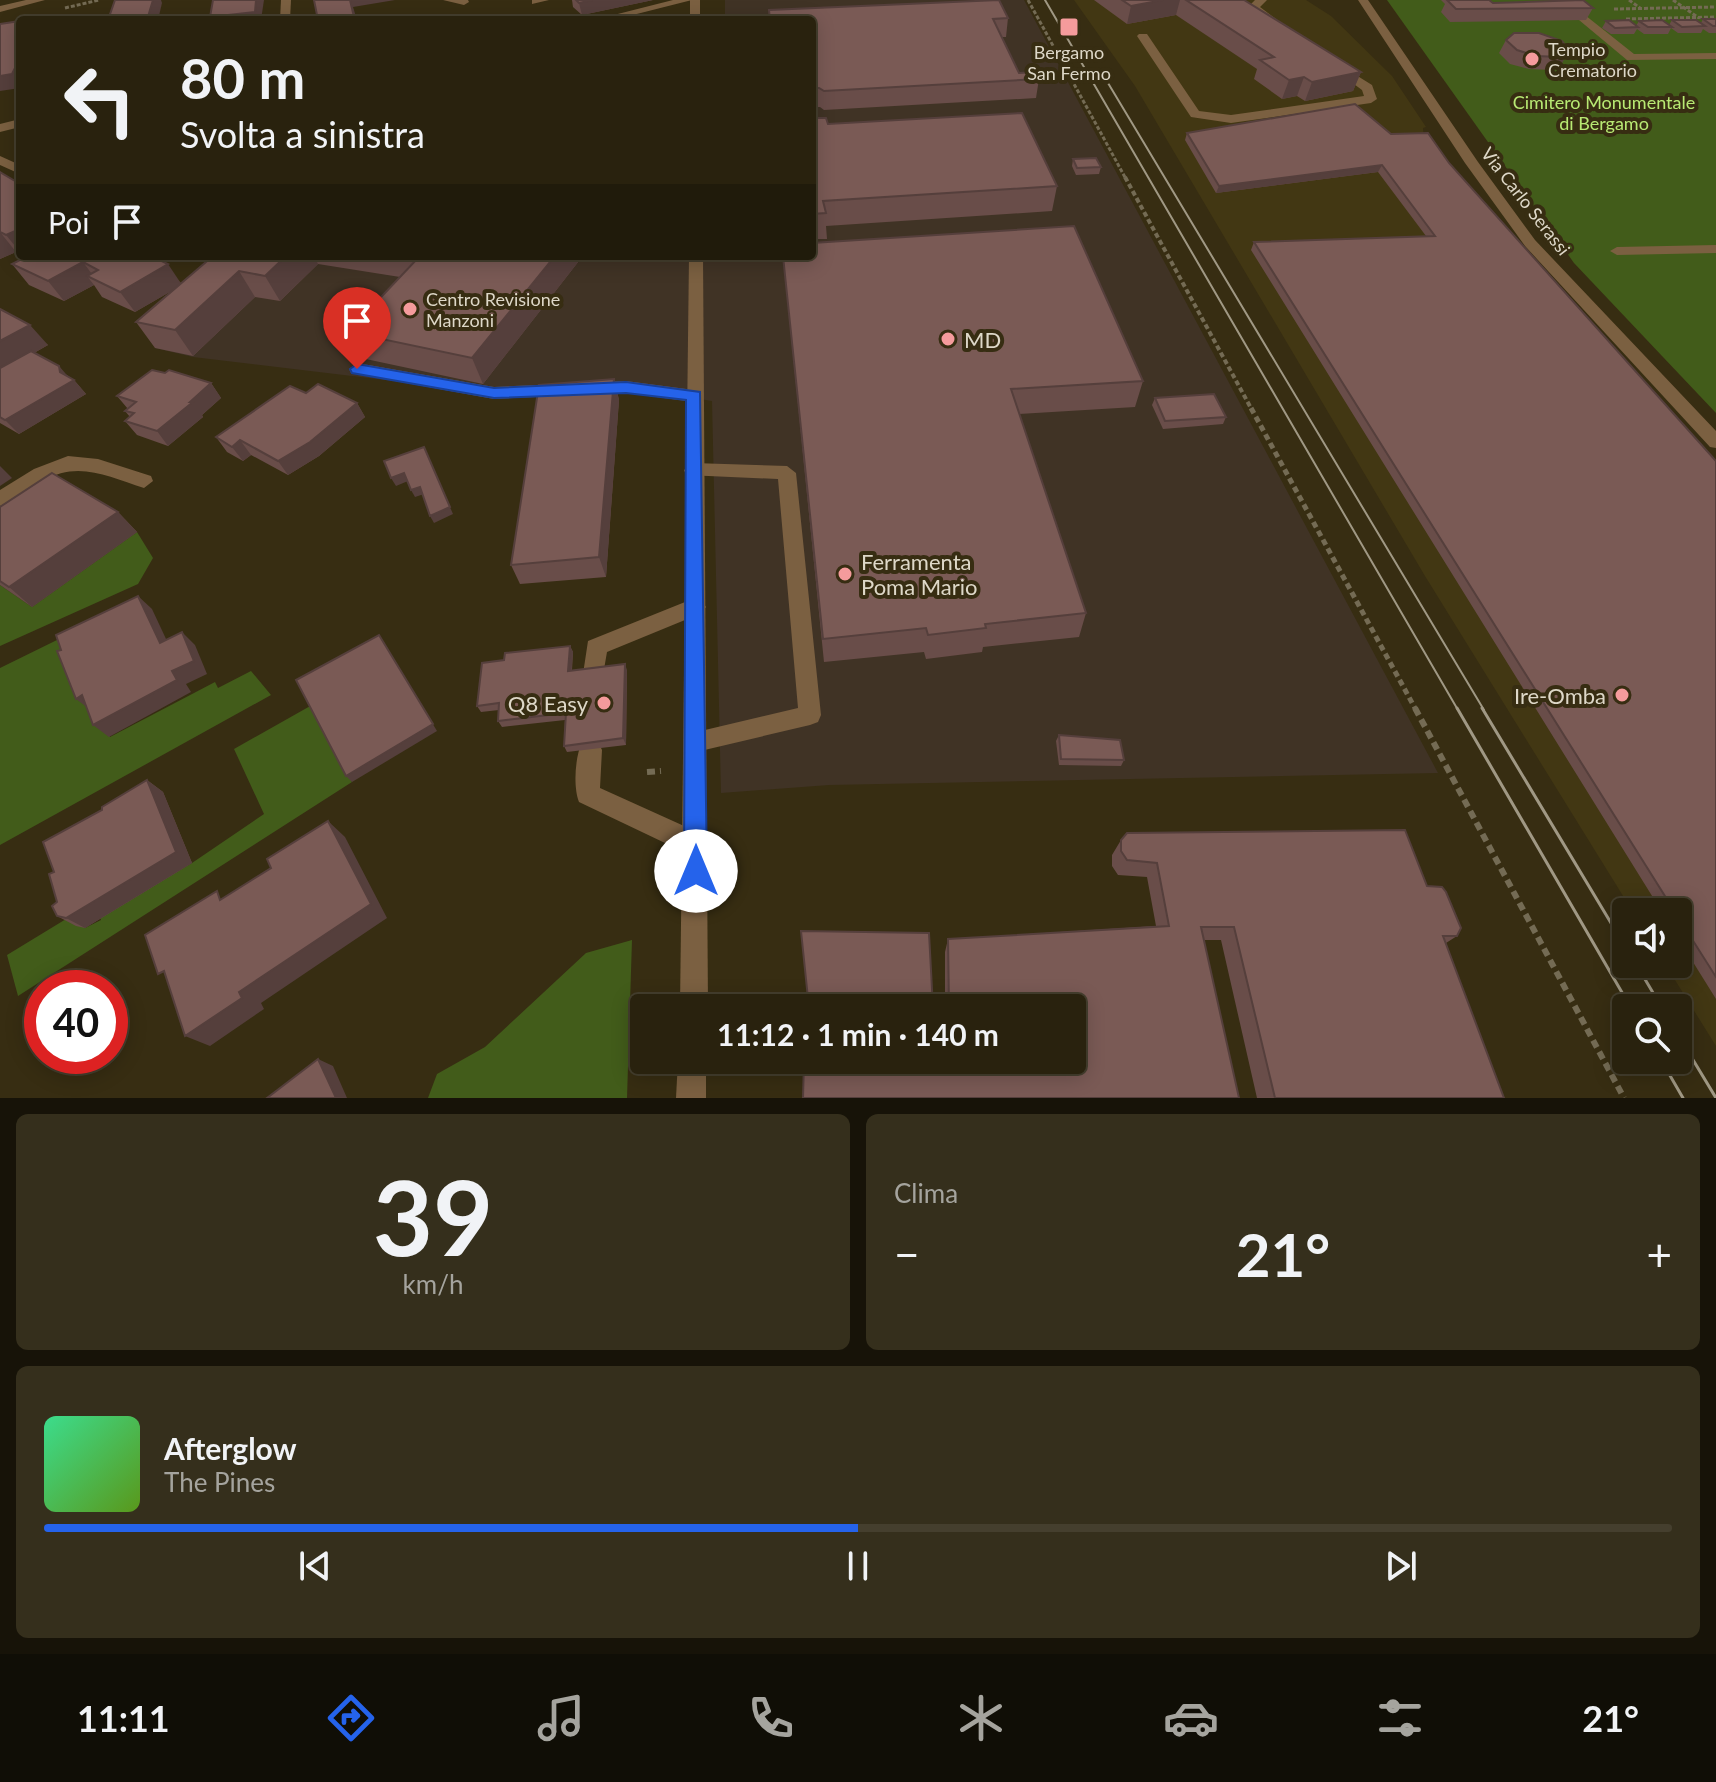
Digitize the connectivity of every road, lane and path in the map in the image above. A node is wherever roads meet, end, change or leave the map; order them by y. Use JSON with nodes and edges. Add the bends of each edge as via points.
{"nodes":[{"id":1,"x":36,"y":0,"type":"edge"},
{"id":2,"x":448,"y":0,"type":"edge"},
{"id":3,"x":687,"y":0,"type":"edge"},
{"id":4,"x":1028,"y":0,"type":"edge"},
{"id":5,"x":1262,"y":0,"type":"edge"},
{"id":6,"x":1363,"y":0,"type":"edge"},
{"id":7,"x":1560,"y":0,"type":"edge"},
{"id":8,"x":1629,"y":0,"type":"edge"},
{"id":9,"x":1651,"y":0,"type":"edge"},
{"id":10,"x":1673,"y":0,"type":"edge"},
{"id":11,"x":1694,"y":0,"type":"edge"},
{"id":12,"x":464,"y":2,"type":"dead end"},
{"id":13,"x":1684,"y":7,"type":"junction"},
{"id":14,"x":1704,"y":7,"type":"junction"},
{"id":15,"x":1716,"y":7,"type":"edge"},
{"id":16,"x":1640,"y":8,"type":"junction"},
{"id":17,"x":1662,"y":8,"type":"junction"},
{"id":18,"x":0,"y":9,"type":"edge"},
{"id":19,"x":1573,"y":10,"type":"junction"},
{"id":20,"x":617,"y":16,"type":"edge"},
{"id":21,"x":1682,"y":18,"type":"junction"},
{"id":22,"x":1699,"y":18,"type":"junction"},
{"id":23,"x":1652,"y":19,"type":"junction"},
{"id":24,"x":1715,"y":19,"type":"edge"},
{"id":25,"x":1589,"y":23,"type":"junction"},
{"id":26,"x":1690,"y":23,"type":"junction"},
{"id":27,"x":1660,"y":24,"type":"junction"},
{"id":28,"x":1278,"y":25,"type":"edge"},
{"id":29,"x":1143,"y":36,"type":"edge"},
{"id":30,"x":1716,"y":56,"type":"edge"},
{"id":31,"x":1330,"y":61,"type":"edge"},
{"id":32,"x":1716,"y":249,"type":"edge"},
{"id":33,"x":1617,"y":251,"type":"dead end"},
{"id":34,"x":696,"y":260,"type":"edge"},
{"id":35,"x":357,"y":369,"type":"edge"},
{"id":36,"x":694,"y":396,"type":"junction"},
{"id":37,"x":1716,"y":442,"type":"edge"},
{"id":38,"x":693,"y":470,"type":"junction"},
{"id":39,"x":144,"y":481,"type":"dead end"},
{"id":40,"x":0,"y":499,"type":"edge"},
{"id":41,"x":695,"y":607,"type":"junction"},
{"id":42,"x":594,"y":674,"type":"edge"},
{"id":43,"x":696,"y":741,"type":"junction"},
{"id":44,"x":590,"y":750,"type":"edge"},
{"id":45,"x":695,"y":844,"type":"junction"},
{"id":46,"x":694,"y":994,"type":"edge"},
{"id":47,"x":692,"y":1074,"type":"edge"},
{"id":48,"x":691,"y":1098,"type":"edge"},
{"id":49,"x":1624,"y":1098,"type":"edge"}],
"edges":[{"from":1,"to":18,"type":"street"},
{"from":2,"to":12,"type":"street"},
{"from":3,"to":20,"type":"street"},
{"from":4,"to":49,"type":"path"},
{"from":5,"to":28,"type":"street","via":[[1253,7]]},
{"from":6,"to":37,"type":"street","name":"Via Carlo Serassi","via":[[1530,243]]},
{"from":7,"to":19,"type":"street"},
{"from":8,"to":16,"type":"path"},
{"from":9,"to":17,"type":"path"},
{"from":10,"to":13,"type":"path"},
{"from":11,"to":14,"type":"path"},
{"from":13,"to":14,"type":"path"},
{"from":13,"to":17,"type":"path"},
{"from":13,"to":22,"type":"path"},
{"from":14,"to":15,"type":"path"},
{"from":16,"to":17,"type":"path"},
{"from":16,"to":19,"type":"path"},
{"from":19,"to":25,"type":"street"},
{"from":21,"to":22,"type":"path"},
{"from":21,"to":23,"type":"path"},
{"from":21,"to":26,"type":"path"},
{"from":22,"to":24,"type":"path"},
{"from":23,"to":25,"type":"path"},
{"from":23,"to":27,"type":"path"},
{"from":24,"to":26,"type":"path"},
{"from":25,"to":27,"type":"path"},
{"from":25,"to":30,"type":"street","via":[[1631,58]]},
{"from":26,"to":27,"type":"path"},
{"from":29,"to":31,"type":"street","via":[[1195,114],[1231,119],[1371,99],[1368,88]]},
{"from":32,"to":33,"type":"street"},
{"from":34,"to":36,"type":"street"},
{"from":35,"to":36,"type":"street","via":[[494,393],[626,387]]},
{"from":36,"to":38,"type":"street"},
{"from":38,"to":41,"type":"street"},
{"from":38,"to":43,"type":"street","via":[[787,473],[810,715]]},
{"from":39,"to":40,"type":"street","via":[[71,461],[51,466]]},
{"from":41,"to":42,"type":"street","via":[[596,647]]},
{"from":41,"to":43,"type":"street"},
{"from":43,"to":45,"type":"street"},
{"from":44,"to":45,"type":"street","via":[[588,794]]},
{"from":45,"to":46,"type":"street"},
{"from":47,"to":48,"type":"street"}]}
